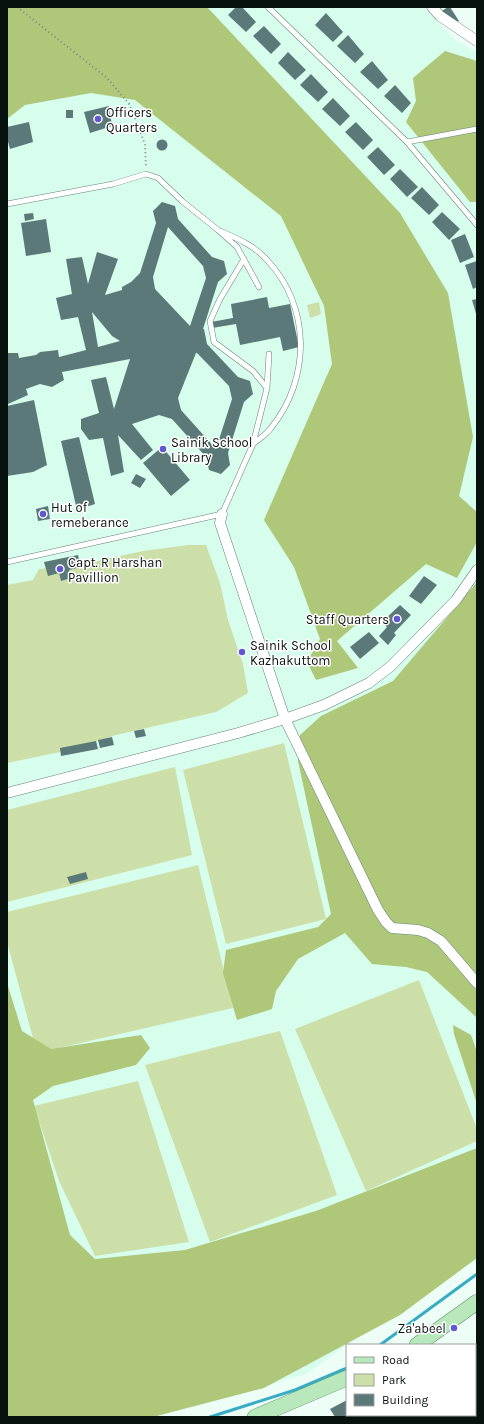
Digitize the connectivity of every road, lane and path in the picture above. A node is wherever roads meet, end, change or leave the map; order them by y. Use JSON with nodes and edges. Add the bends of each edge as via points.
{"nodes":[{"id":1,"x":17,"y":7,"type":"edge"},
{"id":2,"x":268,"y":7,"type":"edge"},
{"id":3,"x":432,"y":7,"type":"edge"},
{"id":4,"x":477,"y":41,"type":"edge"},
{"id":5,"x":477,"y":129,"type":"edge"},
{"id":6,"x":407,"y":142,"type":"junction"},
{"id":7,"x":146,"y":174,"type":"junction"},
{"id":8,"x":7,"y":204,"type":"edge"},
{"id":9,"x":477,"y":225,"type":"edge"},
{"id":10,"x":218,"y":230,"type":"junction"},
{"id":11,"x":244,"y":259,"type":"junction"},
{"id":12,"x":259,"y":287,"type":"dead end"},
{"id":13,"x":269,"y":354,"type":"dead end"},
{"id":14,"x":267,"y":388,"type":"junction"},
{"id":15,"x":253,"y":444,"type":"junction"},
{"id":16,"x":222,"y":514,"type":"junction"},
{"id":17,"x":7,"y":562,"type":"edge"},
{"id":18,"x":477,"y":570,"type":"edge"},
{"id":19,"x":285,"y":719,"type":"junction"},
{"id":20,"x":7,"y":793,"type":"edge"},
{"id":21,"x":477,"y":983,"type":"edge"},
{"id":22,"x":477,"y":1302,"type":"edge"},
{"id":23,"x":418,"y":1344,"type":"edge"},
{"id":24,"x":346,"y":1378,"type":"edge"},
{"id":25,"x":255,"y":1417,"type":"edge"}],
"edges":[{"from":1,"to":7,"type":"path","via":[[107,78],[129,104],[145,146]]},
{"from":2,"to":6,"type":"lane"},
{"from":3,"to":4,"type":"street","via":[[440,16]]},
{"from":5,"to":6,"type":"lane"},
{"from":6,"to":9,"type":"lane"},
{"from":7,"to":8,"type":"lane","via":[[114,184]]},
{"from":7,"to":10,"type":"lane","via":[[158,178]]},
{"from":10,"to":11,"type":"lane","via":[[237,247]]},
{"from":10,"to":15,"type":"lane","via":[[252,247],[267,260],[292,296],[298,318],[302,344],[293,390],[283,411],[270,429]]},
{"from":11,"to":12,"type":"lane"},
{"from":11,"to":14,"type":"lane","via":[[210,321],[214,342],[253,371]]},
{"from":13,"to":14,"type":"lane"},
{"from":14,"to":15,"type":"lane"},
{"from":15,"to":16,"type":"lane"},
{"from":16,"to":17,"type":"lane"},
{"from":16,"to":19,"type":"street","via":[[220,523]]},
{"from":18,"to":19,"type":"street","via":[[456,600],[391,666],[369,683],[324,705]]},
{"from":19,"to":20,"type":"street"},
{"from":19,"to":21,"type":"street","via":[[386,922],[392,928],[418,930],[441,941]]},
{"from":22,"to":23,"type":"main road"},
{"from":24,"to":25,"type":"main road"}]}
